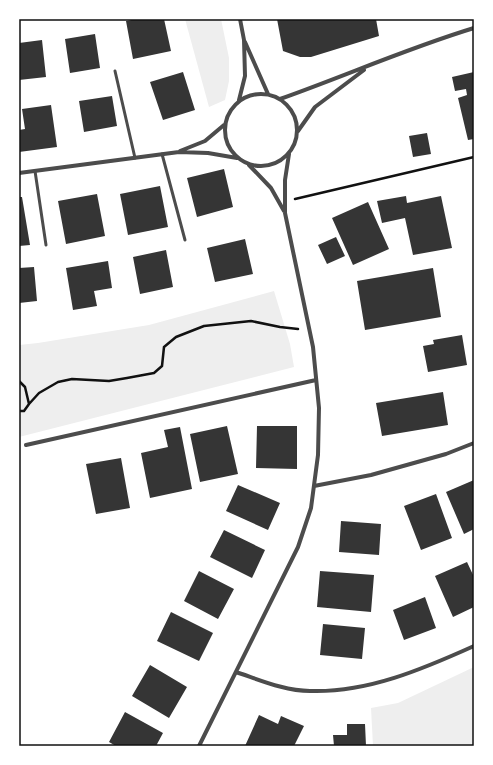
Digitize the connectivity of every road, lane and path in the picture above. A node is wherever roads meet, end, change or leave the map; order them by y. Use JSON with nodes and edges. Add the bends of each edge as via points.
{"nodes":[{"id":1,"x":240,"y":19,"type":"edge"},
{"id":2,"x":474,"y":28,"type":"edge"},
{"id":3,"x":244,"y":40,"type":"junction"},
{"id":4,"x":369,"y":66,"type":"junction"},
{"id":5,"x":115,"y":71,"type":"dead end"},
{"id":6,"x":268,"y":94,"type":"junction"},
{"id":7,"x":280,"y":98,"type":"junction"},
{"id":8,"x":239,"y":100,"type":"junction"},
{"id":9,"x":224,"y":125,"type":"junction"},
{"id":10,"x":297,"y":132,"type":"junction"},
{"id":11,"x":179,"y":152,"type":"junction"},
{"id":12,"x":162,"y":154,"type":"junction"},
{"id":13,"x":288,"y":154,"type":"junction"},
{"id":14,"x":474,"y":157,"type":"edge"},
{"id":15,"x":135,"y":158,"type":"junction"},
{"id":16,"x":238,"y":159,"type":"junction"},
{"id":17,"x":249,"y":165,"type":"junction"},
{"id":18,"x":35,"y":171,"type":"junction"},
{"id":19,"x":19,"y":173,"type":"edge"},
{"id":20,"x":284,"y":201,"type":"junction"},
{"id":21,"x":285,"y":213,"type":"junction"},
{"id":22,"x":185,"y":240,"type":"dead end"},
{"id":23,"x":46,"y":245,"type":"dead end"},
{"id":24,"x":309,"y":330,"type":"junction"},
{"id":25,"x":316,"y":380,"type":"junction"},
{"id":26,"x":19,"y":381,"type":"edge"},
{"id":27,"x":29,"y":404,"type":"junction"},
{"id":28,"x":19,"y":411,"type":"edge"},
{"id":29,"x":474,"y":443,"type":"edge"},
{"id":30,"x":26,"y":445,"type":"dead end"},
{"id":31,"x":314,"y":486,"type":"junction"},
{"id":32,"x":474,"y":646,"type":"edge"},
{"id":33,"x":236,"y":672,"type":"junction"},
{"id":34,"x":199,"y":746,"type":"edge"}],
"edges":[{"from":1,"to":3,"type":"street"},
{"from":2,"to":4,"type":"street","via":[[432,41]]},
{"from":3,"to":6,"type":"street"},
{"from":3,"to":8,"type":"street","via":[[245,76]]},
{"from":4,"to":7,"type":"street"},
{"from":4,"to":10,"type":"street","via":[[315,107]]},
{"from":5,"to":15,"type":"lane"},
{"from":6,"to":7,"type":"street"},
{"from":6,"to":8,"type":"street","via":[[258,93]]},
{"from":7,"to":10,"type":"street","via":[[293,113]]},
{"from":8,"to":9,"type":"street","via":[[229,111]]},
{"from":9,"to":11,"type":"street","via":[[205,141]]},
{"from":9,"to":16,"type":"street","via":[[227,143]]},
{"from":10,"to":13,"type":"street","via":[[295,144]]},
{"from":11,"to":12,"type":"street"},
{"from":11,"to":16,"type":"street","via":[[208,153]]},
{"from":12,"to":15,"type":"street"},
{"from":12,"to":22,"type":"lane"},
{"from":13,"to":17,"type":"street","via":[[270,165]]},
{"from":13,"to":20,"type":"street"},
{"from":14,"to":20,"type":"path"},
{"from":15,"to":18,"type":"street"},
{"from":16,"to":17,"type":"street"},
{"from":17,"to":21,"type":"street","via":[[271,188]]},
{"from":18,"to":19,"type":"street"},
{"from":18,"to":23,"type":"lane"},
{"from":20,"to":21,"type":"street"},
{"from":21,"to":24,"type":"street"},
{"from":24,"to":25,"type":"street"},
{"from":24,"to":27,"type":"path","via":[[251,321],[204,326],[176,336],[164,347],[162,366],[154,373],[109,381],[72,379],[58,382],[39,393]]},
{"from":25,"to":30,"type":"street"},
{"from":25,"to":31,"type":"street","via":[[319,408]]},
{"from":26,"to":27,"type":"path","via":[[25,387]]},
{"from":27,"to":28,"type":"path","via":[[24,410]]},
{"from":29,"to":31,"type":"street","via":[[446,454],[371,475]]},
{"from":31,"to":33,"type":"street","via":[[311,508],[298,547]]},
{"from":32,"to":33,"type":"street","via":[[435,664],[378,682],[341,690],[310,692],[282,688]]},
{"from":33,"to":34,"type":"street"}]}
